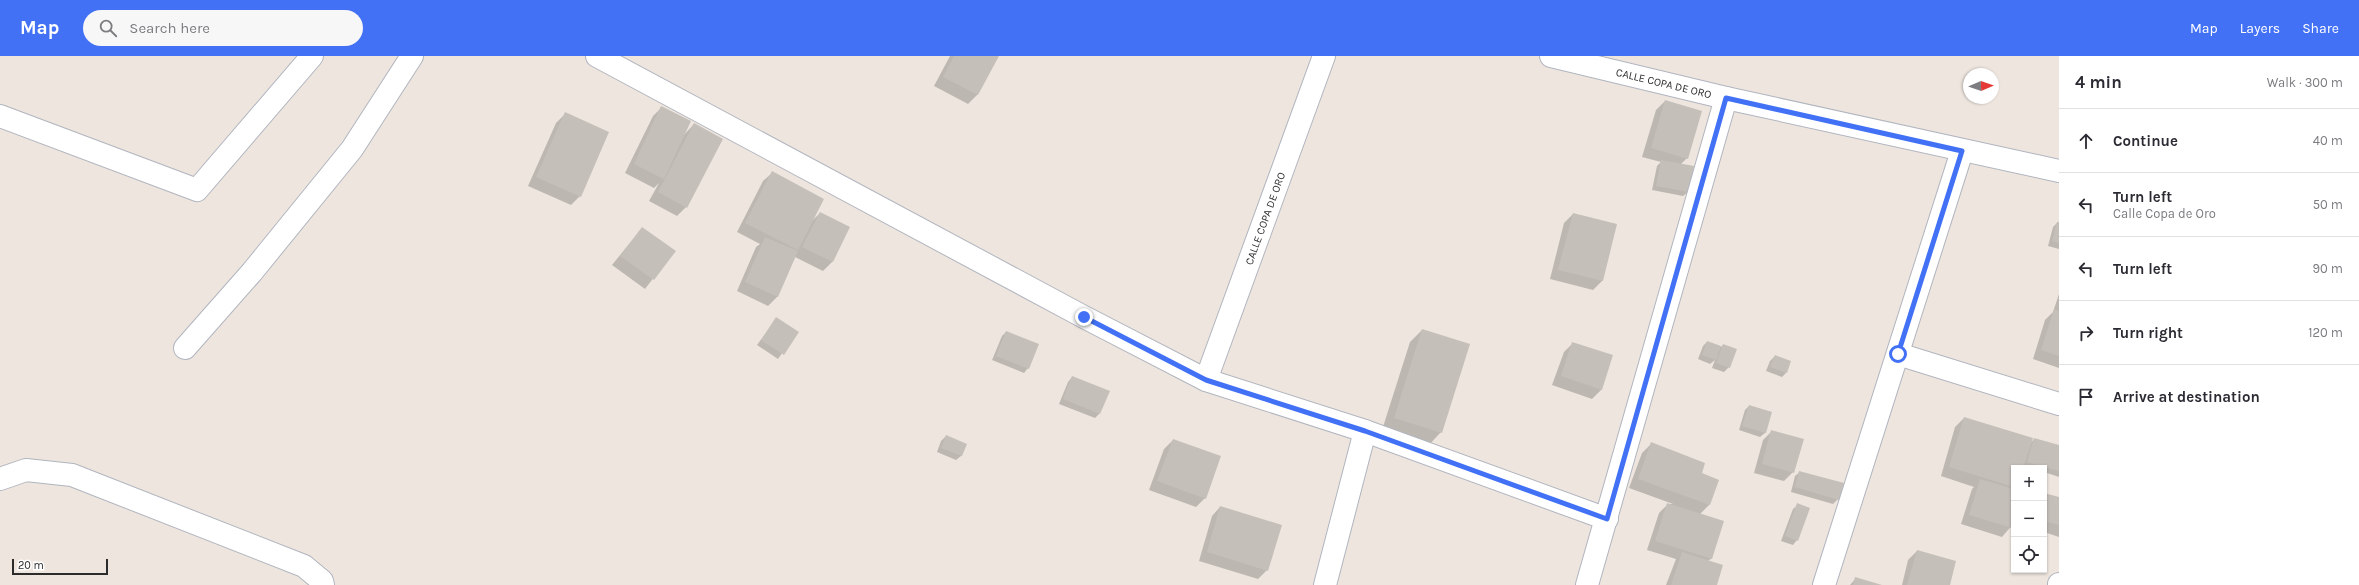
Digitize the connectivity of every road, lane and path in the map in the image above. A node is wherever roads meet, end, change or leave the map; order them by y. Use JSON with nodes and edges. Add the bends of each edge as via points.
{"nodes":[{"id":1,"x":312,"y":56,"type":"edge"},
{"id":2,"x":412,"y":56,"type":"edge"},
{"id":3,"x":597,"y":56,"type":"edge"},
{"id":4,"x":1324,"y":56,"type":"edge"},
{"id":5,"x":1551,"y":56,"type":"edge"},
{"id":6,"x":1726,"y":98,"type":"junction"},
{"id":7,"x":0,"y":116,"type":"edge"},
{"id":8,"x":1962,"y":151,"type":"junction"},
{"id":9,"x":2059,"y":171,"type":"edge"},
{"id":10,"x":185,"y":348,"type":"dead end"},
{"id":11,"x":1898,"y":354,"type":"junction"},
{"id":12,"x":1206,"y":380,"type":"junction"},
{"id":13,"x":2059,"y":404,"type":"edge"},
{"id":14,"x":1365,"y":431,"type":"junction"},
{"id":15,"x":0,"y":479,"type":"edge"},
{"id":16,"x":1607,"y":519,"type":"junction"},
{"id":17,"x":323,"y":585,"type":"edge"},
{"id":18,"x":1325,"y":585,"type":"edge"},
{"id":19,"x":1587,"y":585,"type":"edge"},
{"id":20,"x":1824,"y":585,"type":"edge"}],
"edges":[{"from":1,"to":7,"type":"street","via":[[197,190]]},
{"from":2,"to":10,"type":"street","via":[[352,149],[252,272]]},
{"from":3,"to":12,"type":"street","via":[[1077,314]]},
{"from":4,"to":12,"type":"street","name":"CALLE COPA DE ORO"},
{"from":5,"to":6,"type":"street","name":"CALLE COPA DE ORO"},
{"from":6,"to":8,"type":"street","name":"CALLE COPA DE ORO"},
{"from":6,"to":16,"type":"street"},
{"from":8,"to":9,"type":"street","name":"CALLE COPA DE ORO"},
{"from":8,"to":11,"type":"street"},
{"from":11,"to":13,"type":"street"},
{"from":11,"to":20,"type":"street"},
{"from":12,"to":14,"type":"street"},
{"from":14,"to":16,"type":"street"},
{"from":14,"to":18,"type":"street"},
{"from":15,"to":17,"type":"street","via":[[26,470],[72,474],[304,566],[322,581]]},
{"from":16,"to":19,"type":"street"}]}
